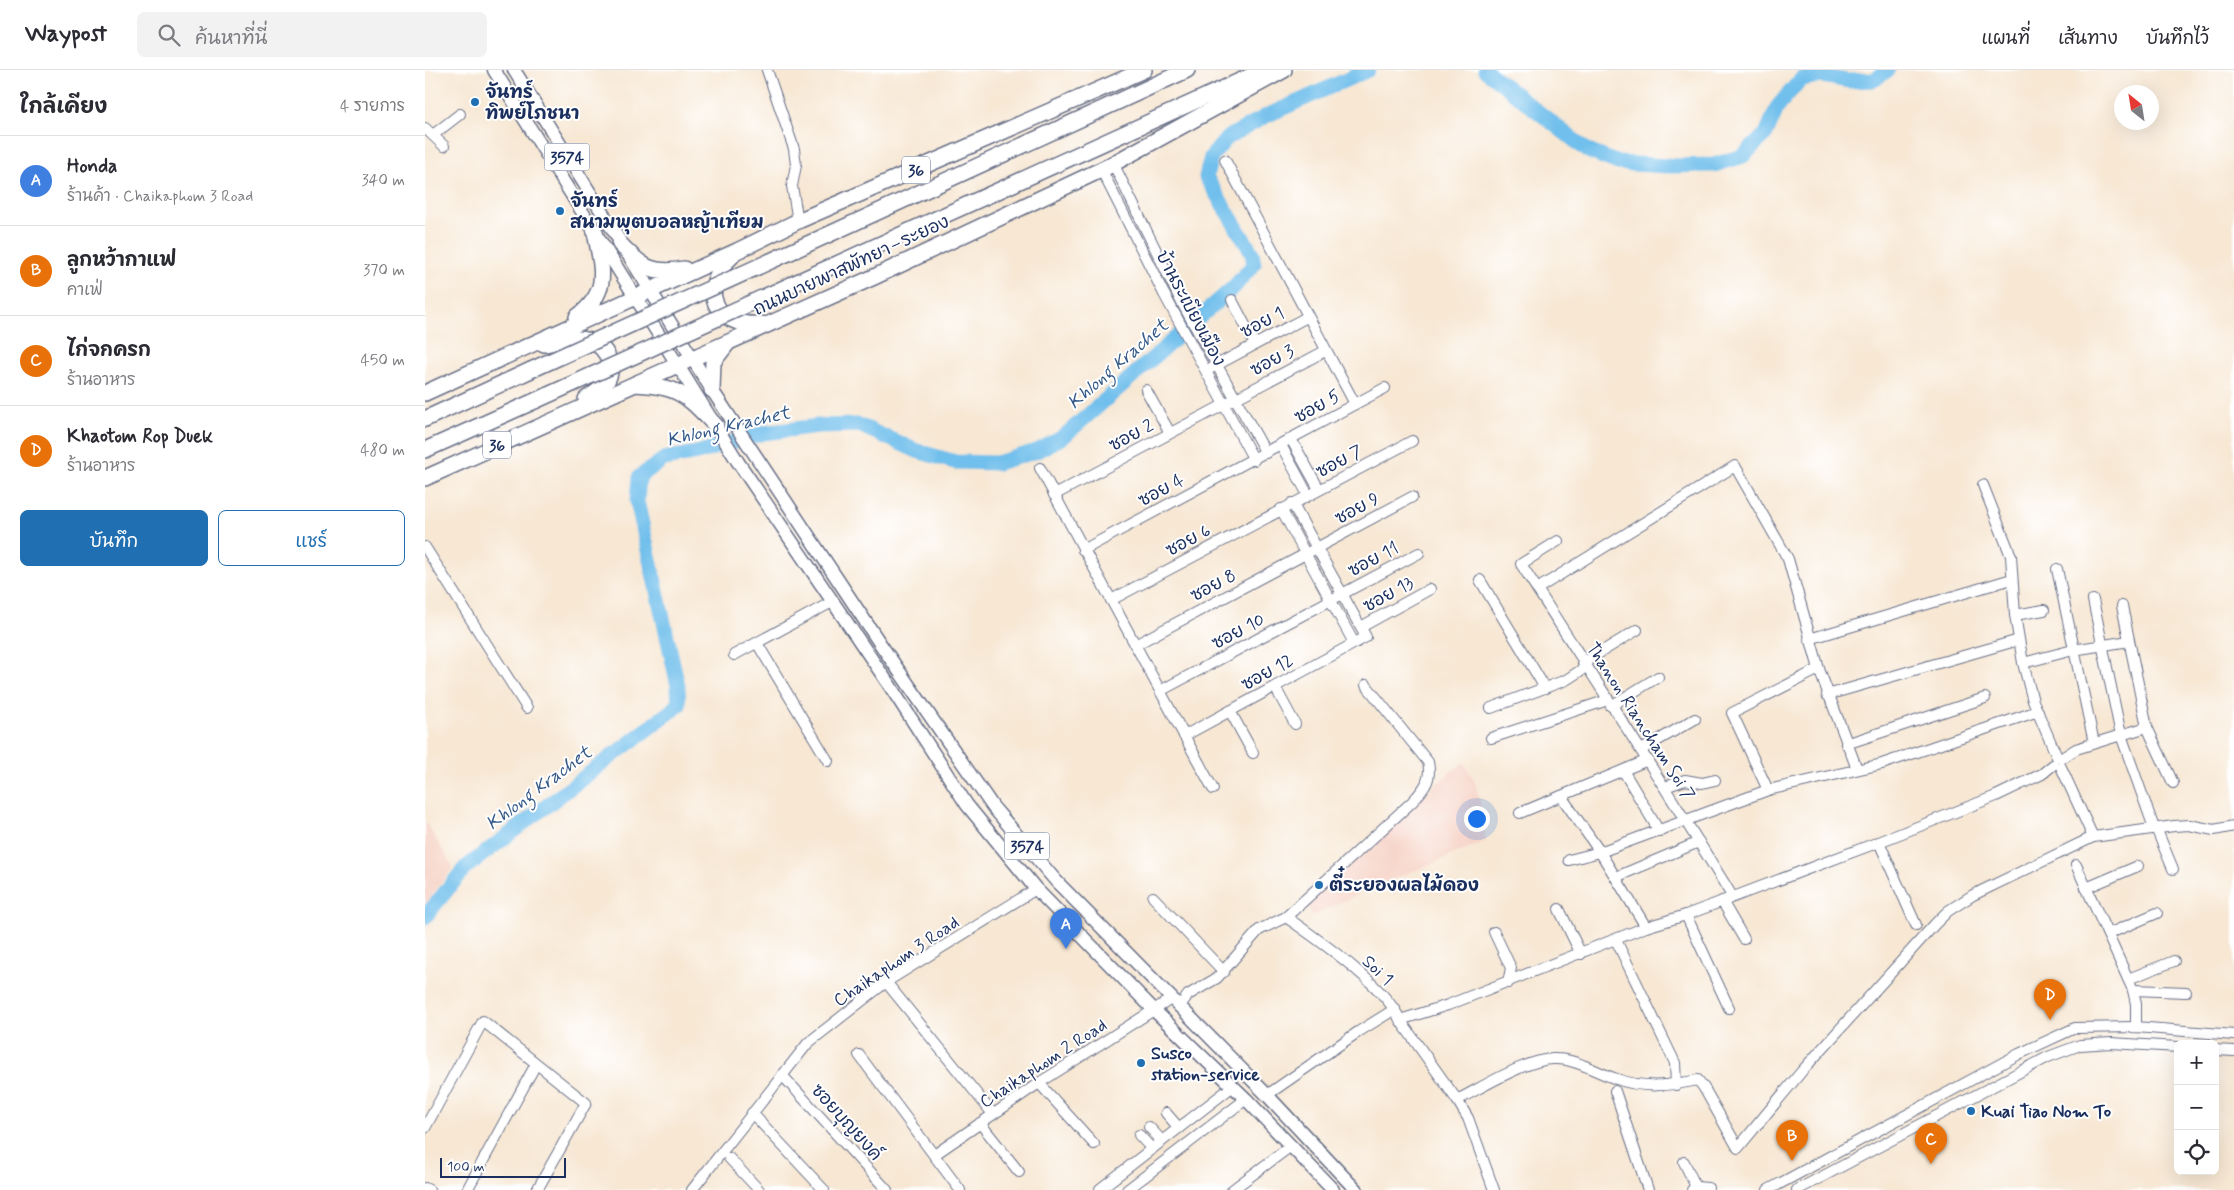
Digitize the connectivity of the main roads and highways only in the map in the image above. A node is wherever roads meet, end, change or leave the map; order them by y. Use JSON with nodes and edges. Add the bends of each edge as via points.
{"nodes":[{"id":1,"x":494,"y":70,"type":"edge"},
{"id":2,"x":514,"y":70,"type":"edge"},
{"id":3,"x":1144,"y":70,"type":"edge"},
{"id":4,"x":1187,"y":70,"type":"edge"},
{"id":5,"x":1265,"y":70,"type":"edge"},
{"id":6,"x":1284,"y":70,"type":"edge"},
{"id":7,"x":595,"y":232,"type":"junction"},
{"id":8,"x":620,"y":244,"type":"junction"},
{"id":9,"x":737,"y":251,"type":"junction"},
{"id":10,"x":698,"y":267,"type":"junction"},
{"id":11,"x":650,"y":290,"type":"junction"},
{"id":12,"x":635,"y":296,"type":"junction"},
{"id":13,"x":769,"y":323,"type":"junction"},
{"id":14,"x":556,"y":332,"type":"junction"},
{"id":15,"x":730,"y":341,"type":"junction"},
{"id":16,"x":524,"y":348,"type":"junction"},
{"id":17,"x":692,"y":357,"type":"junction"},
{"id":18,"x":676,"y":364,"type":"junction"},
{"id":19,"x":634,"y":384,"type":"junction"},
{"id":20,"x":712,"y":390,"type":"junction"},
{"id":21,"x":425,"y":393,"type":"edge"},
{"id":22,"x":569,"y":412,"type":"junction"},
{"id":23,"x":425,"y":419,"type":"edge"},
{"id":24,"x":718,"y":431,"type":"junction"},
{"id":25,"x":425,"y":450,"type":"edge"},
{"id":26,"x":425,"y":478,"type":"edge"},
{"id":27,"x":1333,"y":1190,"type":"edge"},
{"id":28,"x":1356,"y":1190,"type":"edge"}],
"edges":[{"from":1,"to":7,"type":"main road","number":"3574"},
{"from":2,"to":8,"type":"main road","number":"3574"},
{"from":3,"to":9,"type":"highway","number":"36","via":[[798,221]]},
{"from":4,"to":23,"type":"highway","number":"36","bridge":true},
{"from":5,"to":25,"type":"highway","name":"ถนนบายพาสพัทยา–ระยอง","number":"36","bridge":true},
{"from":6,"to":13,"type":"highway","name":"ถนนบายพาสพัทยา–ระยอง","number":"36","via":[[1107,166],[874,277]]},
{"from":7,"to":12,"type":"main road","number":"3574"},
{"from":7,"to":14,"type":"highway","via":[[602,276],[600,292],[589,308]]},
{"from":8,"to":10,"type":"highway","via":[[649,269],[675,271]]},
{"from":8,"to":11,"type":"main road","number":"3574"},
{"from":9,"to":10,"type":"highway","number":"36"},
{"from":9,"to":13,"type":"highway","via":[[719,269],[712,291],[714,302],[723,313],[741,324]]},
{"from":10,"to":11,"type":"highway","number":"36"},
{"from":11,"to":12,"type":"highway","number":"36"},
{"from":11,"to":17,"type":"main road","number":"3574"},
{"from":12,"to":14,"type":"highway","number":"36"},
{"from":12,"to":18,"type":"main road","number":"3574"},
{"from":13,"to":15,"type":"highway","name":"ถนนบายพาสพัทยา–ระยอง","number":"36"},
{"from":14,"to":16,"type":"highway","number":"36"},
{"from":15,"to":17,"type":"highway","name":"ถนนบายพาสพัทยา–ระยอง","number":"36"},
{"from":15,"to":20,"type":"highway","via":[[713,362]]},
{"from":16,"to":21,"type":"highway","number":"36"},
{"from":16,"to":22,"type":"highway","via":[[563,340],[585,340],[595,342],[606,352],[610,366],[606,382]]},
{"from":17,"to":18,"type":"highway","name":"ถนนบายพาสพัทยา–ระยอง","number":"36"},
{"from":17,"to":20,"type":"main road","number":"3574"},
{"from":18,"to":19,"type":"highway","name":"ถนนบายพาสพัทยา–ระยอง","number":"36"},
{"from":18,"to":24,"type":"main road","number":"3574"},
{"from":19,"to":22,"type":"highway","name":"ถนนบายพาสพัทยา–ระยอง","number":"36"},
{"from":19,"to":24,"type":"highway","via":[[675,389],[687,396]]},
{"from":20,"to":28,"type":"main road","number":"3574","via":[[993,807],[1055,881],[1267,1095]]},
{"from":22,"to":26,"type":"highway","name":"ถนนบายพาสพัทยา–ระยอง","number":"36"},
{"from":24,"to":27,"type":"main road","number":"3574","via":[[967,805],[1036,889],[1154,1010],[1246,1098]]}]}
